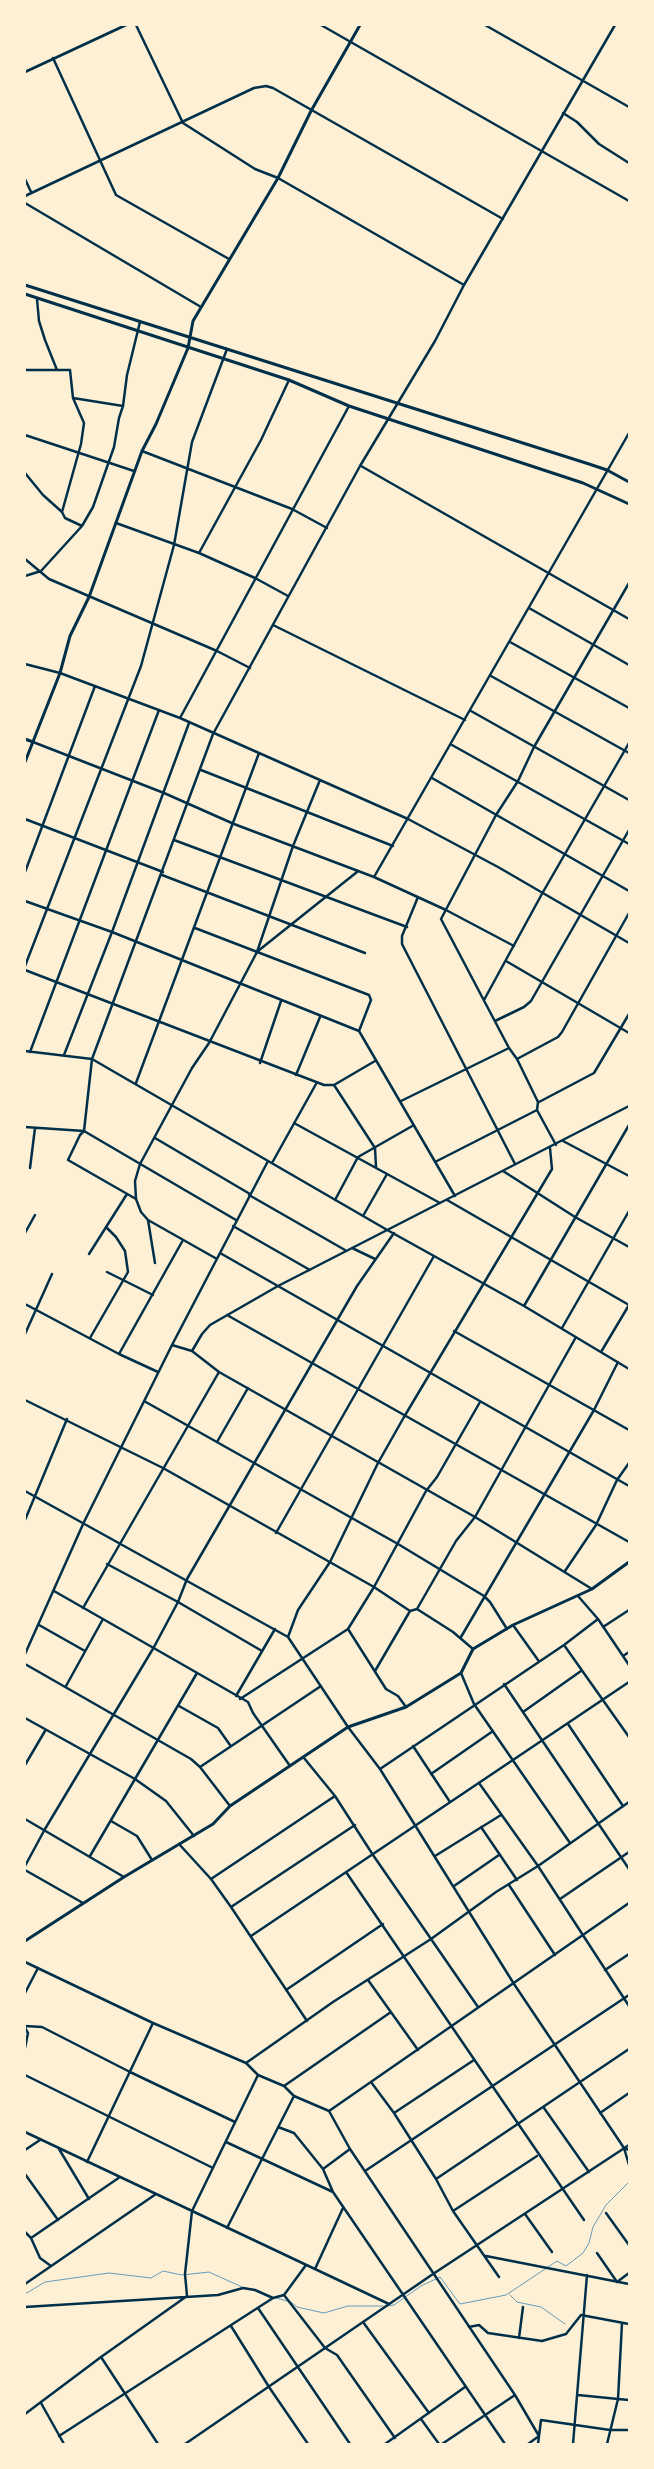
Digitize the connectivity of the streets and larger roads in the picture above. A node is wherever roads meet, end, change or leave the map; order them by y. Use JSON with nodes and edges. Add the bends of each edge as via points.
{"nodes":[{"id":1,"x":126,"y":25,"type":"edge"},
{"id":2,"x":136,"y":25,"type":"edge"},
{"id":3,"x":321,"y":25,"type":"edge"},
{"id":4,"x":360,"y":25,"type":"edge"},
{"id":5,"x":485,"y":25,"type":"edge"},
{"id":6,"x":615,"y":25,"type":"edge"},
{"id":7,"x":350,"y":42,"type":"junction"},
{"id":8,"x":53,"y":58,"type":"junction"},
{"id":9,"x":25,"y":72,"type":"edge"},
{"id":10,"x":582,"y":80,"type":"junction"},
{"id":11,"x":629,"y":107,"type":"edge"},
{"id":12,"x":311,"y":111,"type":"junction"},
{"id":13,"x":563,"y":113,"type":"junction"},
{"id":14,"x":183,"y":123,"type":"junction"},
{"id":15,"x":542,"y":150,"type":"junction"},
{"id":16,"x":100,"y":160,"type":"junction"},
{"id":17,"x":629,"y":163,"type":"edge"},
{"id":18,"x":278,"y":178,"type":"junction"},
{"id":19,"x":25,"y":179,"type":"edge"},
{"id":20,"x":31,"y":192,"type":"junction"},
{"id":21,"x":25,"y":196,"type":"edge"},
{"id":22,"x":629,"y":201,"type":"edge"},
{"id":23,"x":25,"y":203,"type":"edge"},
{"id":24,"x":503,"y":219,"type":"junction"},
{"id":25,"x":228,"y":259,"type":"junction"},
{"id":26,"x":25,"y":285,"type":"edge"},
{"id":27,"x":464,"y":285,"type":"junction"},
{"id":28,"x":25,"y":294,"type":"edge"},
{"id":29,"x":37,"y":299,"type":"junction"},
{"id":30,"x":201,"y":307,"type":"junction"},
{"id":31,"x":140,"y":322,"type":"junction"},
{"id":32,"x":138,"y":331,"type":"junction"},
{"id":33,"x":191,"y":338,"type":"junction"},
{"id":34,"x":188,"y":348,"type":"junction"},
{"id":35,"x":227,"y":349,"type":"junction"},
{"id":36,"x":223,"y":359,"type":"junction"},
{"id":37,"x":25,"y":370,"type":"edge"},
{"id":38,"x":57,"y":370,"type":"junction"},
{"id":39,"x":289,"y":380,"type":"junction"},
{"id":40,"x":73,"y":398,"type":"junction"},
{"id":41,"x":396,"y":403,"type":"junction"},
{"id":42,"x":123,"y":406,"type":"junction"},
{"id":43,"x":349,"y":406,"type":"junction"},
{"id":44,"x":387,"y":418,"type":"junction"},
{"id":45,"x":629,"y":433,"type":"edge"},
{"id":46,"x":25,"y":435,"type":"edge"},
{"id":47,"x":142,"y":451,"type":"junction"},
{"id":48,"x":78,"y":454,"type":"junction"},
{"id":49,"x":109,"y":464,"type":"junction"},
{"id":50,"x":360,"y":466,"type":"junction"},
{"id":51,"x":188,"y":467,"type":"junction"},
{"id":52,"x":607,"y":470,"type":"junction"},
{"id":53,"x":134,"y":471,"type":"junction"},
{"id":54,"x":25,"y":473,"type":"edge"},
{"id":55,"x":629,"y":482,"type":"edge"},
{"id":56,"x":236,"y":487,"type":"junction"},
{"id":57,"x":597,"y":488,"type":"junction"},
{"id":58,"x":629,"y":504,"type":"edge"},
{"id":59,"x":292,"y":509,"type":"junction"},
{"id":60,"x":62,"y":512,"type":"junction"},
{"id":61,"x":115,"y":522,"type":"junction"},
{"id":62,"x":82,"y":526,"type":"junction"},
{"id":63,"x":327,"y":528,"type":"junction"},
{"id":64,"x":174,"y":545,"type":"junction"},
{"id":65,"x":199,"y":553,"type":"junction"},
{"id":66,"x":25,"y":559,"type":"edge"},
{"id":67,"x":41,"y":571,"type":"junction"},
{"id":68,"x":549,"y":573,"type":"junction"},
{"id":69,"x":25,"y":576,"type":"edge"},
{"id":70,"x":255,"y":578,"type":"junction"},
{"id":71,"x":629,"y":583,"type":"edge"},
{"id":72,"x":288,"y":596,"type":"junction"},
{"id":73,"x":89,"y":597,"type":"junction"},
{"id":74,"x":530,"y":608,"type":"junction"},
{"id":75,"x":614,"y":610,"type":"junction"},
{"id":76,"x":629,"y":619,"type":"edge"},
{"id":77,"x":154,"y":625,"type":"junction"},
{"id":78,"x":273,"y":625,"type":"junction"},
{"id":79,"x":510,"y":642,"type":"junction"},
{"id":80,"x":594,"y":644,"type":"junction"},
{"id":81,"x":218,"y":651,"type":"junction"},
{"id":82,"x":25,"y":664,"type":"edge"},
{"id":83,"x":629,"y":665,"type":"edge"},
{"id":84,"x":250,"y":668,"type":"junction"},
{"id":85,"x":60,"y":673,"type":"junction"},
{"id":86,"x":491,"y":676,"type":"junction"},
{"id":87,"x":574,"y":678,"type":"junction"},
{"id":88,"x":95,"y":686,"type":"junction"},
{"id":89,"x":127,"y":699,"type":"junction"},
{"id":90,"x":629,"y":708,"type":"edge"},
{"id":91,"x":159,"y":710,"type":"junction"},
{"id":92,"x":470,"y":711,"type":"junction"},
{"id":93,"x":554,"y":711,"type":"junction"},
{"id":94,"x":180,"y":718,"type":"junction"},
{"id":95,"x":465,"y":720,"type":"junction"},
{"id":96,"x":189,"y":722,"type":"junction"},
{"id":97,"x":213,"y":734,"type":"junction"},
{"id":98,"x":25,"y":738,"type":"edge"},
{"id":99,"x":33,"y":742,"type":"junction"},
{"id":100,"x":629,"y":743,"type":"edge"},
{"id":101,"x":451,"y":745,"type":"junction"},
{"id":102,"x":534,"y":747,"type":"junction"},
{"id":103,"x":625,"y":751,"type":"junction"},
{"id":104,"x":629,"y":753,"type":"edge"},
{"id":105,"x":258,"y":754,"type":"junction"},
{"id":106,"x":70,"y":756,"type":"junction"},
{"id":107,"x":25,"y":762,"type":"edge"},
{"id":108,"x":102,"y":768,"type":"junction"},
{"id":109,"x":201,"y":770,"type":"junction"},
{"id":110,"x":432,"y":778,"type":"junction"},
{"id":111,"x":133,"y":780,"type":"junction"},
{"id":112,"x":320,"y":780,"type":"junction"},
{"id":113,"x":518,"y":781,"type":"junction"},
{"id":114,"x":605,"y":787,"type":"junction"},
{"id":115,"x":246,"y":788,"type":"junction"},
{"id":116,"x":164,"y":793,"type":"junction"},
{"id":117,"x":629,"y":800,"type":"edge"},
{"id":118,"x":188,"y":803,"type":"junction"},
{"id":119,"x":307,"y":812,"type":"junction"},
{"id":120,"x":496,"y":815,"type":"junction"},
{"id":121,"x":25,"y":819,"type":"edge"},
{"id":122,"x":408,"y":819,"type":"junction"},
{"id":123,"x":585,"y":820,"type":"junction"},
{"id":124,"x":234,"y":824,"type":"junction"},
{"id":125,"x":42,"y":826,"type":"junction"},
{"id":126,"x":629,"y":830,"type":"edge"},
{"id":127,"x":73,"y":838,"type":"junction"},
{"id":128,"x":174,"y":840,"type":"junction"},
{"id":129,"x":623,"y":841,"type":"junction"},
{"id":130,"x":629,"y":844,"type":"edge"},
{"id":131,"x":293,"y":846,"type":"junction"},
{"id":132,"x":393,"y":846,"type":"junction"},
{"id":133,"x":106,"y":851,"type":"junction"},
{"id":134,"x":475,"y":854,"type":"junction"},
{"id":135,"x":566,"y":854,"type":"junction"},
{"id":136,"x":221,"y":858,"type":"junction"},
{"id":137,"x":136,"y":862,"type":"junction"},
{"id":138,"x":358,"y":871,"type":"junction"},
{"id":139,"x":25,"y":872,"type":"edge"},
{"id":140,"x":162,"y":873,"type":"junction"},
{"id":141,"x":603,"y":874,"type":"junction"},
{"id":142,"x":374,"y":877,"type":"junction"},
{"id":143,"x":282,"y":882,"type":"junction"},
{"id":144,"x":629,"y":891,"type":"edge"},
{"id":145,"x":209,"y":892,"type":"junction"},
{"id":146,"x":543,"y":892,"type":"junction"},
{"id":147,"x":418,"y":897,"type":"junction"},
{"id":148,"x":327,"y":898,"type":"junction"},
{"id":149,"x":25,"y":902,"type":"edge"},
{"id":150,"x":46,"y":909,"type":"junction"},
{"id":151,"x":446,"y":910,"type":"junction"},
{"id":152,"x":629,"y":913,"type":"edge"},
{"id":153,"x":580,"y":914,"type":"junction"},
{"id":154,"x":269,"y":916,"type":"junction"},
{"id":155,"x":80,"y":920,"type":"junction"},
{"id":156,"x":293,"y":925,"type":"junction"},
{"id":157,"x":406,"y":927,"type":"junction"},
{"id":158,"x":194,"y":928,"type":"junction"},
{"id":159,"x":112,"y":932,"type":"junction"},
{"id":160,"x":616,"y":935,"type":"junction"},
{"id":161,"x":136,"y":943,"type":"junction"},
{"id":162,"x":629,"y":943,"type":"edge"},
{"id":163,"x":514,"y":946,"type":"junction"},
{"id":164,"x":257,"y":952,"type":"junction"},
{"id":165,"x":365,"y":953,"type":"dead end"},
{"id":166,"x":182,"y":961,"type":"junction"},
{"id":167,"x":506,"y":961,"type":"junction"},
{"id":168,"x":25,"y":966,"type":"edge"},
{"id":169,"x":25,"y":970,"type":"edge"},
{"id":170,"x":542,"y":982,"type":"junction"},
{"id":171,"x":56,"y":983,"type":"junction"},
{"id":172,"x":241,"y":985,"type":"junction"},
{"id":173,"x":88,"y":994,"type":"junction"},
{"id":174,"x":484,"y":1000,"type":"junction"},
{"id":175,"x":280,"y":1001,"type":"junction"},
{"id":176,"x":112,"y":1004,"type":"junction"},
{"id":177,"x":579,"y":1004,"type":"junction"},
{"id":178,"x":629,"y":1014,"type":"edge"},
{"id":179,"x":320,"y":1016,"type":"junction"},
{"id":180,"x":494,"y":1021,"type":"junction"},
{"id":181,"x":159,"y":1023,"type":"junction"},
{"id":182,"x":621,"y":1028,"type":"junction"},
{"id":183,"x":359,"y":1032,"type":"junction"},
{"id":184,"x":629,"y":1032,"type":"edge"},
{"id":185,"x":209,"y":1043,"type":"junction"},
{"id":186,"x":509,"y":1048,"type":"junction"},
{"id":187,"x":25,"y":1052,"type":"edge"},
{"id":188,"x":30,"y":1052,"type":"junction"},
{"id":189,"x":64,"y":1055,"type":"junction"},
{"id":190,"x":92,"y":1059,"type":"junction"},
{"id":191,"x":517,"y":1059,"type":"junction"},
{"id":192,"x":375,"y":1061,"type":"junction"},
{"id":193,"x":260,"y":1063,"type":"junction"},
{"id":194,"x":466,"y":1070,"type":"junction"},
{"id":195,"x":296,"y":1076,"type":"junction"},
{"id":196,"x":136,"y":1083,"type":"junction"},
{"id":197,"x":316,"y":1084,"type":"junction"},
{"id":198,"x":334,"y":1085,"type":"junction"},
{"id":199,"x":401,"y":1101,"type":"junction"},
{"id":200,"x":538,"y":1102,"type":"junction"},
{"id":201,"x":173,"y":1104,"type":"junction"},
{"id":202,"x":629,"y":1106,"type":"edge"},
{"id":203,"x":537,"y":1110,"type":"junction"},
{"id":204,"x":294,"y":1123,"type":"junction"},
{"id":205,"x":414,"y":1125,"type":"junction"},
{"id":206,"x":629,"y":1125,"type":"edge"},
{"id":207,"x":25,"y":1127,"type":"edge"},
{"id":208,"x":35,"y":1128,"type":"junction"},
{"id":209,"x":84,"y":1131,"type":"junction"},
{"id":210,"x":497,"y":1131,"type":"junction"},
{"id":211,"x":155,"y":1138,"type":"junction"},
{"id":212,"x":563,"y":1141,"type":"junction"},
{"id":213,"x":556,"y":1145,"type":"junction"},
{"id":214,"x":375,"y":1148,"type":"junction"},
{"id":215,"x":550,"y":1148,"type":"junction"},
{"id":216,"x":358,"y":1157,"type":"junction"},
{"id":217,"x":270,"y":1162,"type":"junction"},
{"id":218,"x":435,"y":1162,"type":"junction"},
{"id":219,"x":140,"y":1164,"type":"junction"},
{"id":220,"x":515,"y":1164,"type":"junction"},
{"id":221,"x":607,"y":1164,"type":"junction"},
{"id":222,"x":376,"y":1167,"type":"junction"},
{"id":223,"x":30,"y":1168,"type":"dead end"},
{"id":224,"x":503,"y":1171,"type":"junction"},
{"id":225,"x":387,"y":1174,"type":"junction"},
{"id":226,"x":629,"y":1176,"type":"edge"},
{"id":227,"x":127,"y":1194,"type":"junction"},
{"id":228,"x":250,"y":1194,"type":"junction"},
{"id":229,"x":538,"y":1194,"type":"junction"},
{"id":230,"x":455,"y":1196,"type":"junction"},
{"id":231,"x":136,"y":1199,"type":"junction"},
{"id":232,"x":335,"y":1200,"type":"junction"},
{"id":233,"x":447,"y":1200,"type":"junction"},
{"id":234,"x":440,"y":1204,"type":"junction"},
{"id":235,"x":629,"y":1211,"type":"edge"},
{"id":236,"x":35,"y":1215,"type":"dead end"},
{"id":237,"x":363,"y":1216,"type":"junction"},
{"id":238,"x":575,"y":1217,"type":"junction"},
{"id":239,"x":148,"y":1220,"type":"junction"},
{"id":240,"x":236,"y":1220,"type":"junction"},
{"id":241,"x":233,"y":1226,"type":"junction"},
{"id":242,"x":107,"y":1228,"type":"junction"},
{"id":243,"x":389,"y":1231,"type":"junction"},
{"id":244,"x":25,"y":1233,"type":"edge"},
{"id":245,"x":394,"y":1234,"type":"junction"},
{"id":246,"x":511,"y":1237,"type":"junction"},
{"id":247,"x":614,"y":1238,"type":"junction"},
{"id":248,"x":183,"y":1240,"type":"junction"},
{"id":249,"x":629,"y":1247,"type":"edge"},
{"id":250,"x":352,"y":1248,"type":"junction"},
{"id":251,"x":345,"y":1250,"type":"junction"},
{"id":252,"x":220,"y":1253,"type":"junction"},
{"id":253,"x":89,"y":1254,"type":"dead end"},
{"id":254,"x":434,"y":1256,"type":"junction"},
{"id":255,"x":375,"y":1258,"type":"junction"},
{"id":256,"x":217,"y":1259,"type":"junction"},
{"id":257,"x":550,"y":1260,"type":"junction"},
{"id":258,"x":155,"y":1263,"type":"dead end"},
{"id":259,"x":310,"y":1270,"type":"junction"},
{"id":260,"x":107,"y":1272,"type":"dead end"},
{"id":261,"x":52,"y":1274,"type":"dead end"},
{"id":262,"x":124,"y":1281,"type":"junction"},
{"id":263,"x":588,"y":1282,"type":"junction"},
{"id":264,"x":483,"y":1283,"type":"junction"},
{"id":265,"x":278,"y":1286,"type":"junction"},
{"id":266,"x":153,"y":1295,"type":"junction"},
{"id":267,"x":25,"y":1304,"type":"edge"},
{"id":268,"x":629,"y":1305,"type":"edge"},
{"id":269,"x":524,"y":1306,"type":"junction"},
{"id":270,"x":37,"y":1309,"type":"junction"},
{"id":271,"x":227,"y":1315,"type":"junction"},
{"id":272,"x":338,"y":1320,"type":"junction"},
{"id":273,"x":562,"y":1328,"type":"junction"},
{"id":274,"x":454,"y":1330,"type":"junction"},
{"id":275,"x":25,"y":1334,"type":"edge"},
{"id":276,"x":576,"y":1337,"type":"junction"},
{"id":277,"x":90,"y":1338,"type":"junction"},
{"id":278,"x":172,"y":1345,"type":"junction"},
{"id":279,"x":382,"y":1346,"type":"junction"},
{"id":280,"x":192,"y":1351,"type":"junction"},
{"id":281,"x":601,"y":1352,"type":"junction"},
{"id":282,"x":119,"y":1354,"type":"junction"},
{"id":283,"x":618,"y":1362,"type":"junction"},
{"id":284,"x":313,"y":1363,"type":"junction"},
{"id":285,"x":629,"y":1369,"type":"edge"},
{"id":286,"x":158,"y":1372,"type":"junction"},
{"id":287,"x":219,"y":1372,"type":"junction"},
{"id":288,"x":430,"y":1373,"type":"junction"},
{"id":289,"x":549,"y":1385,"type":"junction"},
{"id":290,"x":248,"y":1388,"type":"junction"},
{"id":291,"x":358,"y":1389,"type":"junction"},
{"id":292,"x":25,"y":1400,"type":"edge"},
{"id":293,"x":144,"y":1401,"type":"junction"},
{"id":294,"x":480,"y":1401,"type":"junction"},
{"id":295,"x":286,"y":1410,"type":"junction"},
{"id":296,"x":594,"y":1410,"type":"junction"},
{"id":297,"x":404,"y":1417,"type":"junction"},
{"id":298,"x":67,"y":1419,"type":"junction"},
{"id":299,"x":188,"y":1425,"type":"junction"},
{"id":300,"x":525,"y":1428,"type":"junction"},
{"id":301,"x":629,"y":1430,"type":"edge"},
{"id":302,"x":331,"y":1436,"type":"junction"},
{"id":303,"x":217,"y":1442,"type":"junction"},
{"id":304,"x":455,"y":1445,"type":"junction"},
{"id":305,"x":123,"y":1447,"type":"junction"},
{"id":306,"x":570,"y":1453,"type":"junction"},
{"id":307,"x":378,"y":1463,"type":"junction"},
{"id":308,"x":629,"y":1463,"type":"edge"},
{"id":309,"x":255,"y":1465,"type":"junction"},
{"id":310,"x":163,"y":1468,"type":"junction"},
{"id":311,"x":501,"y":1471,"type":"junction"},
{"id":312,"x":617,"y":1480,"type":"junction"},
{"id":313,"x":629,"y":1486,"type":"edge"},
{"id":314,"x":300,"y":1490,"type":"junction"},
{"id":315,"x":25,"y":1491,"type":"edge"},
{"id":316,"x":426,"y":1491,"type":"junction"},
{"id":317,"x":37,"y":1496,"type":"junction"},
{"id":318,"x":545,"y":1496,"type":"junction"},
{"id":319,"x":230,"y":1506,"type":"junction"},
{"id":320,"x":476,"y":1517,"type":"junction"},
{"id":321,"x":352,"y":1518,"type":"junction"},
{"id":322,"x":25,"y":1520,"type":"edge"},
{"id":323,"x":84,"y":1522,"type":"junction"},
{"id":324,"x":596,"y":1525,"type":"junction"},
{"id":325,"x":276,"y":1532,"type":"junction"},
{"id":326,"x":120,"y":1542,"type":"junction"},
{"id":327,"x":629,"y":1542,"type":"edge"},
{"id":328,"x":398,"y":1544,"type":"junction"},
{"id":329,"x":518,"y":1544,"type":"junction"},
{"id":330,"x":330,"y":1562,"type":"junction"},
{"id":331,"x":629,"y":1562,"type":"edge"},
{"id":332,"x":107,"y":1564,"type":"junction"},
{"id":333,"x":440,"y":1570,"type":"junction"},
{"id":334,"x":565,"y":1571,"type":"junction"},
{"id":335,"x":187,"y":1579,"type":"junction"},
{"id":336,"x":374,"y":1587,"type":"junction"},
{"id":337,"x":592,"y":1589,"type":"junction"},
{"id":338,"x":54,"y":1591,"type":"junction"},
{"id":339,"x":484,"y":1596,"type":"junction"},
{"id":340,"x":578,"y":1596,"type":"junction"},
{"id":341,"x":178,"y":1602,"type":"junction"},
{"id":342,"x":83,"y":1608,"type":"junction"},
{"id":343,"x":416,"y":1609,"type":"junction"},
{"id":344,"x":629,"y":1610,"type":"edge"},
{"id":345,"x":410,"y":1611,"type":"junction"},
{"id":346,"x":103,"y":1619,"type":"junction"},
{"id":347,"x":598,"y":1619,"type":"junction"},
{"id":348,"x":39,"y":1625,"type":"junction"},
{"id":349,"x":514,"y":1625,"type":"junction"},
{"id":350,"x":603,"y":1627,"type":"junction"},
{"id":351,"x":275,"y":1629,"type":"junction"},
{"id":352,"x":348,"y":1629,"type":"junction"},
{"id":353,"x":507,"y":1629,"type":"junction"},
{"id":354,"x":288,"y":1637,"type":"junction"},
{"id":355,"x":461,"y":1637,"type":"junction"},
{"id":356,"x":564,"y":1645,"type":"junction"},
{"id":357,"x":154,"y":1647,"type":"junction"},
{"id":358,"x":473,"y":1649,"type":"junction"},
{"id":359,"x":85,"y":1651,"type":"junction"},
{"id":360,"x":262,"y":1651,"type":"junction"},
{"id":361,"x":629,"y":1652,"type":"edge"},
{"id":362,"x":25,"y":1654,"type":"edge"},
{"id":363,"x":623,"y":1656,"type":"junction"},
{"id":364,"x":303,"y":1659,"type":"junction"},
{"id":365,"x":538,"y":1660,"type":"junction"},
{"id":366,"x":25,"y":1664,"type":"edge"},
{"id":367,"x":629,"y":1665,"type":"edge"},
{"id":368,"x":375,"y":1671,"type":"junction"},
{"id":369,"x":581,"y":1672,"type":"junction"},
{"id":370,"x":197,"y":1673,"type":"junction"},
{"id":371,"x":461,"y":1673,"type":"junction"},
{"id":372,"x":629,"y":1682,"type":"edge"},
{"id":373,"x":504,"y":1684,"type":"junction"},
{"id":374,"x":66,"y":1686,"type":"junction"},
{"id":375,"x":321,"y":1686,"type":"junction"},
{"id":376,"x":236,"y":1696,"type":"junction"},
{"id":377,"x":240,"y":1699,"type":"junction"},
{"id":378,"x":604,"y":1700,"type":"junction"},
{"id":379,"x":474,"y":1704,"type":"junction"},
{"id":380,"x":178,"y":1706,"type":"junction"},
{"id":381,"x":406,"y":1707,"type":"junction"},
{"id":382,"x":522,"y":1712,"type":"junction"},
{"id":383,"x":113,"y":1713,"type":"junction"},
{"id":384,"x":25,"y":1718,"type":"edge"},
{"id":385,"x":568,"y":1724,"type":"junction"},
{"id":386,"x":262,"y":1727,"type":"junction"},
{"id":387,"x":348,"y":1727,"type":"junction"},
{"id":388,"x":45,"y":1731,"type":"junction"},
{"id":389,"x":492,"y":1731,"type":"junction"},
{"id":390,"x":629,"y":1736,"type":"edge"},
{"id":391,"x":159,"y":1740,"type":"junction"},
{"id":392,"x":543,"y":1741,"type":"junction"},
{"id":393,"x":230,"y":1745,"type":"junction"},
{"id":394,"x":412,"y":1746,"type":"junction"},
{"id":395,"x":89,"y":1754,"type":"junction"},
{"id":396,"x":304,"y":1758,"type":"junction"},
{"id":397,"x":514,"y":1760,"type":"junction"},
{"id":398,"x":25,"y":1765,"type":"edge"},
{"id":399,"x":290,"y":1766,"type":"junction"},
{"id":400,"x":200,"y":1767,"type":"junction"},
{"id":401,"x":380,"y":1769,"type":"junction"},
{"id":402,"x":431,"y":1774,"type":"junction"},
{"id":403,"x":135,"y":1779,"type":"junction"},
{"id":404,"x":479,"y":1783,"type":"junction"},
{"id":405,"x":336,"y":1796,"type":"junction"},
{"id":406,"x":450,"y":1802,"type":"junction"},
{"id":407,"x":629,"y":1802,"type":"edge"},
{"id":408,"x":230,"y":1806,"type":"junction"},
{"id":409,"x":623,"y":1806,"type":"junction"},
{"id":410,"x":502,"y":1814,"type":"junction"},
{"id":411,"x":25,"y":1819,"type":"edge"},
{"id":412,"x":110,"y":1821,"type":"junction"},
{"id":413,"x":598,"y":1824,"type":"junction"},
{"id":414,"x":355,"y":1825,"type":"junction"},
{"id":415,"x":416,"y":1827,"type":"junction"},
{"id":416,"x":481,"y":1827,"type":"junction"},
{"id":417,"x":44,"y":1829,"type":"junction"},
{"id":418,"x":194,"y":1836,"type":"junction"},
{"id":419,"x":570,"y":1843,"type":"junction"},
{"id":420,"x":179,"y":1844,"type":"junction"},
{"id":421,"x":629,"y":1852,"type":"edge"},
{"id":422,"x":373,"y":1854,"type":"junction"},
{"id":423,"x":499,"y":1855,"type":"junction"},
{"id":424,"x":90,"y":1856,"type":"junction"},
{"id":425,"x":434,"y":1856,"type":"junction"},
{"id":426,"x":621,"y":1858,"type":"junction"},
{"id":427,"x":152,"y":1860,"type":"junction"},
{"id":428,"x":25,"y":1866,"type":"edge"},
{"id":429,"x":538,"y":1866,"type":"junction"},
{"id":430,"x":629,"y":1869,"type":"edge"},
{"id":431,"x":25,"y":1870,"type":"edge"},
{"id":432,"x":346,"y":1872,"type":"junction"},
{"id":433,"x":124,"y":1877,"type":"junction"},
{"id":434,"x":211,"y":1879,"type":"junction"},
{"id":435,"x":517,"y":1880,"type":"junction"},
{"id":436,"x":509,"y":1885,"type":"junction"},
{"id":437,"x":454,"y":1886,"type":"junction"},
{"id":438,"x":560,"y":1899,"type":"junction"},
{"id":439,"x":629,"y":1903,"type":"edge"},
{"id":440,"x":83,"y":1904,"type":"junction"},
{"id":441,"x":231,"y":1907,"type":"junction"},
{"id":442,"x":470,"y":1912,"type":"junction"},
{"id":443,"x":384,"y":1924,"type":"junction"},
{"id":444,"x":251,"y":1936,"type":"junction"},
{"id":445,"x":583,"y":1936,"type":"junction"},
{"id":446,"x":431,"y":1939,"type":"junction"},
{"id":447,"x":25,"y":1941,"type":"edge"},
{"id":448,"x":629,"y":1954,"type":"edge"},
{"id":449,"x":555,"y":1955,"type":"junction"},
{"id":450,"x":403,"y":1956,"type":"junction"},
{"id":451,"x":25,"y":1962,"type":"edge"},
{"id":452,"x":38,"y":1968,"type":"junction"},
{"id":453,"x":605,"y":1970,"type":"junction"},
{"id":454,"x":368,"y":1979,"type":"junction"},
{"id":455,"x":514,"y":1984,"type":"junction"},
{"id":456,"x":286,"y":1990,"type":"junction"},
{"id":457,"x":25,"y":1993,"type":"edge"},
{"id":458,"x":629,"y":1995,"type":"edge"},
{"id":459,"x":624,"y":1998,"type":"junction"},
{"id":460,"x":629,"y":2006,"type":"edge"},
{"id":461,"x":478,"y":2007,"type":"junction"},
{"id":462,"x":391,"y":2012,"type":"junction"},
{"id":463,"x":307,"y":2020,"type":"junction"},
{"id":464,"x":154,"y":2024,"type":"junction"},
{"id":465,"x":451,"y":2026,"type":"junction"},
{"id":466,"x":25,"y":2027,"type":"edge"},
{"id":467,"x":554,"y":2045,"type":"junction"},
{"id":468,"x":25,"y":2048,"type":"edge"},
{"id":469,"x":629,"y":2049,"type":"edge"},
{"id":470,"x":418,"y":2050,"type":"junction"},
{"id":471,"x":474,"y":2060,"type":"junction"},
{"id":472,"x":246,"y":2063,"type":"junction"},
{"id":473,"x":130,"y":2072,"type":"junction"},
{"id":474,"x":25,"y":2075,"type":"edge"},
{"id":475,"x":258,"y":2075,"type":"junction"},
{"id":476,"x":371,"y":2082,"type":"junction"},
{"id":477,"x":579,"y":2083,"type":"junction"},
{"id":478,"x":284,"y":2086,"type":"junction"},
{"id":479,"x":492,"y":2087,"type":"junction"},
{"id":480,"x":629,"y":2093,"type":"edge"},
{"id":481,"x":294,"y":2096,"type":"junction"},
{"id":482,"x":544,"y":2108,"type":"junction"},
{"id":483,"x":328,"y":2111,"type":"junction"},
{"id":484,"x":394,"y":2113,"type":"junction"},
{"id":485,"x":600,"y":2113,"type":"junction"},
{"id":486,"x":109,"y":2117,"type":"junction"},
{"id":487,"x":235,"y":2122,"type":"junction"},
{"id":488,"x":519,"y":2125,"type":"junction"},
{"id":489,"x":278,"y":2127,"type":"junction"},
{"id":490,"x":25,"y":2132,"type":"edge"},
{"id":491,"x":41,"y":2140,"type":"junction"},
{"id":492,"x":412,"y":2141,"type":"junction"},
{"id":493,"x":226,"y":2142,"type":"junction"},
{"id":494,"x":629,"y":2145,"type":"edge"},
{"id":495,"x":58,"y":2148,"type":"junction"},
{"id":496,"x":624,"y":2148,"type":"junction"},
{"id":497,"x":350,"y":2149,"type":"junction"},
{"id":498,"x":25,"y":2150,"type":"edge"},
{"id":499,"x":629,"y":2150,"type":"edge"},
{"id":500,"x":538,"y":2155,"type":"junction"},
{"id":501,"x":262,"y":2158,"type":"junction"},
{"id":502,"x":87,"y":2162,"type":"junction"},
{"id":503,"x":629,"y":2164,"type":"edge"},
{"id":504,"x":213,"y":2168,"type":"junction"},
{"id":505,"x":323,"y":2169,"type":"junction"},
{"id":506,"x":365,"y":2171,"type":"junction"},
{"id":507,"x":589,"y":2172,"type":"junction"},
{"id":508,"x":25,"y":2174,"type":"edge"},
{"id":509,"x":120,"y":2177,"type":"junction"},
{"id":510,"x":436,"y":2179,"type":"junction"},
{"id":511,"x":562,"y":2190,"type":"junction"},
{"id":512,"x":333,"y":2192,"type":"junction"},
{"id":513,"x":156,"y":2194,"type":"junction"},
{"id":514,"x":89,"y":2199,"type":"junction"},
{"id":515,"x":343,"y":2208,"type":"junction"},
{"id":516,"x":192,"y":2211,"type":"junction"},
{"id":517,"x":453,"y":2211,"type":"junction"},
{"id":518,"x":525,"y":2214,"type":"junction"},
{"id":519,"x":606,"y":2214,"type":"dead end"},
{"id":520,"x":58,"y":2220,"type":"junction"},
{"id":521,"x":584,"y":2220,"type":"dead end"},
{"id":522,"x":227,"y":2228,"type":"junction"},
{"id":523,"x":25,"y":2232,"type":"edge"},
{"id":524,"x":31,"y":2238,"type":"junction"},
{"id":525,"x":629,"y":2245,"type":"edge"},
{"id":526,"x":476,"y":2246,"type":"junction"},
{"id":527,"x":552,"y":2252,"type":"dead end"},
{"id":528,"x":597,"y":2253,"type":"dead end"},
{"id":529,"x":485,"y":2256,"type":"junction"},
{"id":530,"x":306,"y":2265,"type":"junction"},
{"id":531,"x":51,"y":2266,"type":"junction"},
{"id":532,"x":315,"y":2269,"type":"junction"},
{"id":533,"x":629,"y":2272,"type":"edge"},
{"id":534,"x":433,"y":2274,"type":"junction"},
{"id":535,"x":587,"y":2275,"type":"junction"},
{"id":536,"x":499,"y":2277,"type":"dead end"},
{"id":537,"x":617,"y":2282,"type":"junction"},
{"id":538,"x":25,"y":2284,"type":"edge"},
{"id":539,"x":629,"y":2284,"type":"edge"},
{"id":540,"x":284,"y":2294,"type":"junction"},
{"id":541,"x":402,"y":2295,"type":"junction"},
{"id":542,"x":187,"y":2296,"type":"junction"},
{"id":543,"x":273,"y":2298,"type":"junction"},
{"id":544,"x":389,"y":2304,"type":"junction"},
{"id":545,"x":25,"y":2307,"type":"edge"},
{"id":546,"x":523,"y":2307,"type":"dead end"},
{"id":547,"x":258,"y":2308,"type":"junction"},
{"id":548,"x":583,"y":2315,"type":"junction"},
{"id":549,"x":363,"y":2322,"type":"junction"},
{"id":550,"x":622,"y":2323,"type":"junction"},
{"id":551,"x":629,"y":2324,"type":"edge"},
{"id":552,"x":231,"y":2325,"type":"junction"},
{"id":553,"x":469,"y":2327,"type":"junction"},
{"id":554,"x":518,"y":2338,"type":"junction"},
{"id":555,"x":325,"y":2348,"type":"junction"},
{"id":556,"x":101,"y":2357,"type":"junction"},
{"id":557,"x":298,"y":2367,"type":"junction"},
{"id":558,"x":269,"y":2387,"type":"junction"},
{"id":559,"x":465,"y":2387,"type":"junction"},
{"id":560,"x":125,"y":2394,"type":"junction"},
{"id":561,"x":514,"y":2395,"type":"junction"},
{"id":562,"x":578,"y":2395,"type":"junction"},
{"id":563,"x":618,"y":2399,"type":"junction"},
{"id":564,"x":629,"y":2400,"type":"edge"},
{"id":565,"x":41,"y":2403,"type":"junction"},
{"id":566,"x":429,"y":2413,"type":"junction"},
{"id":567,"x":25,"y":2414,"type":"edge"},
{"id":568,"x":484,"y":2415,"type":"junction"},
{"id":569,"x":420,"y":2419,"type":"junction"},
{"id":570,"x":576,"y":2425,"type":"junction"},
{"id":571,"x":610,"y":2430,"type":"junction"},
{"id":572,"x":629,"y":2430,"type":"edge"},
{"id":573,"x":59,"y":2436,"type":"junction"},
{"id":574,"x":539,"y":2436,"type":"junction"},
{"id":575,"x":395,"y":2438,"type":"junction"},
{"id":576,"x":64,"y":2444,"type":"edge"},
{"id":577,"x":158,"y":2444,"type":"edge"},
{"id":578,"x":185,"y":2444,"type":"edge"},
{"id":579,"x":308,"y":2444,"type":"edge"},
{"id":580,"x":350,"y":2444,"type":"edge"},
{"id":581,"x":385,"y":2444,"type":"edge"},
{"id":582,"x":440,"y":2444,"type":"edge"},
{"id":583,"x":505,"y":2444,"type":"edge"},
{"id":584,"x":528,"y":2444,"type":"edge"},
{"id":585,"x":538,"y":2444,"type":"edge"},
{"id":586,"x":573,"y":2444,"type":"edge"},
{"id":587,"x":606,"y":2444,"type":"edge"}],
"edges":[{"from":1,"to":8,"type":"street"},
{"from":2,"to":14,"type":"street"},
{"from":3,"to":7,"type":"street"},
{"from":4,"to":7,"type":"street"},
{"from":5,"to":10,"type":"street"},
{"from":6,"to":10,"type":"street"},
{"from":7,"to":12,"type":"street"},
{"from":7,"to":15,"type":"street"},
{"from":8,"to":9,"type":"street"},
{"from":8,"to":16,"type":"street"},
{"from":10,"to":11,"type":"street"},
{"from":10,"to":13,"type":"street"},
{"from":12,"to":14,"type":"street","via":[[273,88],[260,87]]},
{"from":12,"to":18,"type":"street"},
{"from":12,"to":24,"type":"street"},
{"from":13,"to":15,"type":"street"},
{"from":13,"to":17,"type":"street","via":[[599,144]]},
{"from":14,"to":16,"type":"street"},
{"from":14,"to":18,"type":"street","via":[[248,165]]},
{"from":15,"to":22,"type":"street"},
{"from":15,"to":24,"type":"street"},
{"from":16,"to":20,"type":"street"},
{"from":16,"to":25,"type":"street","via":[[116,195]]},
{"from":18,"to":25,"type":"street"},
{"from":18,"to":27,"type":"street"},
{"from":19,"to":20,"type":"street"},
{"from":20,"to":21,"type":"street"},
{"from":23,"to":30,"type":"street"},
{"from":24,"to":27,"type":"street"},
{"from":25,"to":30,"type":"street"},
{"from":26,"to":31,"type":"street"},
{"from":27,"to":41,"type":"street"},
{"from":28,"to":29,"type":"street"},
{"from":29,"to":32,"type":"street"},
{"from":29,"to":38,"type":"street","via":[[39,321]]},
{"from":30,"to":33,"type":"street","via":[[193,321]]},
{"from":31,"to":32,"type":"street"},
{"from":31,"to":33,"type":"street"},
{"from":32,"to":34,"type":"street"},
{"from":32,"to":42,"type":"street"},
{"from":33,"to":34,"type":"street"},
{"from":33,"to":35,"type":"street"},
{"from":34,"to":36,"type":"street"},
{"from":34,"to":47,"type":"street"},
{"from":35,"to":36,"type":"street"},
{"from":35,"to":41,"type":"street"},
{"from":36,"to":39,"type":"street"},
{"from":36,"to":51,"type":"street","via":[[195,430]]},
{"from":37,"to":38,"type":"street"},
{"from":38,"to":40,"type":"street","via":[[70,370]]},
{"from":39,"to":43,"type":"street"},
{"from":39,"to":56,"type":"street"},
{"from":40,"to":42,"type":"street"},
{"from":40,"to":48,"type":"street","via":[[84,423]]},
{"from":41,"to":44,"type":"street"},
{"from":41,"to":52,"type":"street"},
{"from":42,"to":49,"type":"street"},
{"from":43,"to":44,"type":"street"},
{"from":43,"to":59,"type":"street"},
{"from":44,"to":50,"type":"street"},
{"from":44,"to":57,"type":"street"},
{"from":45,"to":52,"type":"street"},
{"from":46,"to":48,"type":"street"},
{"from":47,"to":51,"type":"street"},
{"from":47,"to":53,"type":"street"},
{"from":48,"to":49,"type":"street"},
{"from":48,"to":60,"type":"street"},
{"from":49,"to":53,"type":"street"},
{"from":49,"to":62,"type":"street"},
{"from":50,"to":63,"type":"street"},
{"from":50,"to":68,"type":"street"},
{"from":51,"to":56,"type":"street"},
{"from":51,"to":64,"type":"street"},
{"from":52,"to":55,"type":"street"},
{"from":52,"to":57,"type":"street"},
{"from":53,"to":61,"type":"street"},
{"from":54,"to":60,"type":"street"},
{"from":56,"to":59,"type":"street"},
{"from":56,"to":65,"type":"street"},
{"from":57,"to":58,"type":"street"},
{"from":57,"to":68,"type":"street"},
{"from":59,"to":63,"type":"street"},
{"from":59,"to":70,"type":"street"},
{"from":60,"to":62,"type":"street","via":[[65,518]]},
{"from":61,"to":64,"type":"street"},
{"from":61,"to":73,"type":"street"},
{"from":62,"to":67,"type":"street"},
{"from":63,"to":72,"type":"street"},
{"from":64,"to":65,"type":"street"},
{"from":64,"to":77,"type":"street"},
{"from":65,"to":70,"type":"street"},
{"from":66,"to":67,"type":"street"},
{"from":67,"to":69,"type":"street"},
{"from":67,"to":73,"type":"street"},
{"from":68,"to":74,"type":"street"},
{"from":68,"to":75,"type":"street"},
{"from":70,"to":72,"type":"street"},
{"from":70,"to":81,"type":"street"},
{"from":71,"to":75,"type":"street"},
{"from":72,"to":78,"type":"street"},
{"from":73,"to":77,"type":"street"},
{"from":73,"to":85,"type":"street","via":[[70,636]]},
{"from":74,"to":79,"type":"street"},
{"from":74,"to":80,"type":"street"},
{"from":75,"to":76,"type":"street"},
{"from":75,"to":80,"type":"street"},
{"from":77,"to":81,"type":"street"},
{"from":77,"to":89,"type":"street"},
{"from":78,"to":84,"type":"street"},
{"from":78,"to":95,"type":"street"},
{"from":79,"to":86,"type":"street"},
{"from":79,"to":87,"type":"street"},
{"from":80,"to":83,"type":"street"},
{"from":80,"to":87,"type":"street"},
{"from":81,"to":84,"type":"street"},
{"from":81,"to":94,"type":"street","via":[[200,677]]},
{"from":82,"to":85,"type":"street"},
{"from":84,"to":97,"type":"street"},
{"from":85,"to":88,"type":"street"},
{"from":85,"to":99,"type":"street"},
{"from":86,"to":92,"type":"street"},
{"from":86,"to":93,"type":"street"},
{"from":87,"to":90,"type":"street"},
{"from":87,"to":93,"type":"street"},
{"from":88,"to":89,"type":"street"},
{"from":88,"to":106,"type":"street"},
{"from":89,"to":91,"type":"street"},
{"from":89,"to":108,"type":"street"},
{"from":91,"to":94,"type":"street"},
{"from":91,"to":111,"type":"street"},
{"from":92,"to":95,"type":"street"},
{"from":92,"to":102,"type":"street"},
{"from":93,"to":102,"type":"street"},
{"from":93,"to":103,"type":"street"},
{"from":94,"to":96,"type":"street"},
{"from":95,"to":101,"type":"street"},
{"from":96,"to":97,"type":"street"},
{"from":96,"to":116,"type":"street"},
{"from":97,"to":105,"type":"street"},
{"from":97,"to":109,"type":"street"},
{"from":98,"to":99,"type":"street"},
{"from":99,"to":106,"type":"street"},
{"from":99,"to":107,"type":"street"},
{"from":100,"to":103,"type":"street"},
{"from":101,"to":110,"type":"street"},
{"from":101,"to":113,"type":"street"},
{"from":102,"to":113,"type":"street"},
{"from":102,"to":114,"type":"street"},
{"from":103,"to":104,"type":"street"},
{"from":103,"to":114,"type":"street"},
{"from":105,"to":112,"type":"street"},
{"from":105,"to":115,"type":"street"},
{"from":106,"to":108,"type":"street"},
{"from":106,"to":125,"type":"street"},
{"from":108,"to":111,"type":"street"},
{"from":108,"to":127,"type":"street"},
{"from":109,"to":115,"type":"street"},
{"from":109,"to":118,"type":"street"},
{"from":110,"to":120,"type":"street"},
{"from":110,"to":122,"type":"street"},
{"from":111,"to":116,"type":"street"},
{"from":111,"to":133,"type":"street"},
{"from":112,"to":119,"type":"street"},
{"from":112,"to":122,"type":"street"},
{"from":113,"to":120,"type":"street"},
{"from":113,"to":123,"type":"street"},
{"from":114,"to":117,"type":"street"},
{"from":114,"to":123,"type":"street"},
{"from":115,"to":119,"type":"street"},
{"from":115,"to":124,"type":"street"},
{"from":116,"to":118,"type":"street"},
{"from":116,"to":137,"type":"street"},
{"from":118,"to":124,"type":"street"},
{"from":118,"to":128,"type":"street"},
{"from":119,"to":131,"type":"street"},
{"from":119,"to":132,"type":"street"},
{"from":120,"to":134,"type":"street"},
{"from":120,"to":135,"type":"street"},
{"from":121,"to":125,"type":"street"},
{"from":122,"to":132,"type":"street"},
{"from":122,"to":134,"type":"street"},
{"from":123,"to":129,"type":"street"},
{"from":123,"to":135,"type":"street"},
{"from":124,"to":131,"type":"street"},
{"from":124,"to":136,"type":"street"},
{"from":125,"to":127,"type":"street"},
{"from":125,"to":139,"type":"street"},
{"from":126,"to":129,"type":"street"},
{"from":127,"to":133,"type":"street"},
{"from":127,"to":150,"type":"street"},
{"from":128,"to":136,"type":"street"},
{"from":128,"to":140,"type":"street"},
{"from":129,"to":130,"type":"street"},
{"from":129,"to":141,"type":"street"},
{"from":131,"to":138,"type":"street"},
{"from":131,"to":143,"type":"street"},
{"from":132,"to":142,"type":"street"},
{"from":133,"to":137,"type":"street"},
{"from":133,"to":155,"type":"street"},
{"from":134,"to":146,"type":"street"},
{"from":134,"to":151,"type":"street"},
{"from":135,"to":141,"type":"street"},
{"from":135,"to":146,"type":"street"},
{"from":136,"to":143,"type":"street"},
{"from":136,"to":145,"type":"street"},
{"from":137,"to":140,"type":"street"},
{"from":137,"to":159,"type":"street"},
{"from":138,"to":142,"type":"street"},
{"from":138,"to":148,"type":"street"},
{"from":140,"to":145,"type":"street"},
{"from":140,"to":161,"type":"street"},
{"from":141,"to":144,"type":"street"},
{"from":141,"to":153,"type":"street"},
{"from":142,"to":147,"type":"street"},
{"from":143,"to":148,"type":"street"},
{"from":143,"to":154,"type":"street"},
{"from":145,"to":154,"type":"street"},
{"from":145,"to":158,"type":"street"},
{"from":146,"to":153,"type":"street"},
{"from":146,"to":163,"type":"street"},
{"from":147,"to":151,"type":"street"},
{"from":147,"to":157,"type":"street"},
{"from":148,"to":156,"type":"street"},
{"from":148,"to":157,"type":"street"},
{"from":149,"to":150,"type":"street"},
{"from":150,"to":155,"type":"street"},
{"from":150,"to":168,"type":"street"},
{"from":151,"to":163,"type":"street"},
{"from":151,"to":174,"type":"street","via":[[442,922]]},
{"from":152,"to":160,"type":"street"},
{"from":153,"to":160,"type":"street"},
{"from":153,"to":170,"type":"street"},
{"from":154,"to":156,"type":"street"},
{"from":154,"to":164,"type":"street"},
{"from":155,"to":159,"type":"street"},
{"from":155,"to":171,"type":"street"},
{"from":156,"to":164,"type":"street"},
{"from":156,"to":165,"type":"street"},
{"from":157,"to":194,"type":"street","via":[[402,944]]},
{"from":158,"to":164,"type":"street"},
{"from":158,"to":166,"type":"street"},
{"from":159,"to":161,"type":"street"},
{"from":159,"to":173,"type":"street"},
{"from":160,"to":162,"type":"street"},
{"from":160,"to":177,"type":"street"},
{"from":161,"to":166,"type":"street"},
{"from":161,"to":176,"type":"street"},
{"from":163,"to":167,"type":"street"},
{"from":164,"to":172,"type":"street"},
{"from":164,"to":183,"type":"street","via":[[369,995],[371,1000]]},
{"from":166,"to":172,"type":"street"},
{"from":166,"to":181,"type":"street"},
{"from":167,"to":170,"type":"street"},
{"from":167,"to":174,"type":"street"},
{"from":169,"to":171,"type":"street"},
{"from":170,"to":177,"type":"street"},
{"from":170,"to":180,"type":"street","via":[[528,1005]]},
{"from":171,"to":173,"type":"street"},
{"from":171,"to":188,"type":"street"},
{"from":172,"to":175,"type":"street"},
{"from":172,"to":185,"type":"street"},
{"from":173,"to":176,"type":"street"},
{"from":173,"to":189,"type":"street"},
{"from":174,"to":180,"type":"street"},
{"from":175,"to":179,"type":"street"},
{"from":175,"to":193,"type":"street"},
{"from":176,"to":181,"type":"street"},
{"from":176,"to":190,"type":"street"},
{"from":177,"to":182,"type":"street"},
{"from":177,"to":191,"type":"street","via":[[558,1037]]},
{"from":178,"to":182,"type":"street"},
{"from":179,"to":183,"type":"street"},
{"from":179,"to":195,"type":"street"},
{"from":180,"to":186,"type":"street"},
{"from":181,"to":185,"type":"street"},
{"from":181,"to":196,"type":"street"},
{"from":182,"to":184,"type":"street"},
{"from":182,"to":200,"type":"street","via":[[594,1073]]},
{"from":183,"to":192,"type":"street"},
{"from":185,"to":193,"type":"street"},
{"from":185,"to":201,"type":"street"},
{"from":186,"to":191,"type":"street"},
{"from":186,"to":194,"type":"street"},
{"from":187,"to":188,"type":"street"},
{"from":188,"to":189,"type":"street"},
{"from":189,"to":190,"type":"street"},
{"from":190,"to":196,"type":"street"},
{"from":190,"to":209,"type":"street"},
{"from":191,"to":200,"type":"street"},
{"from":192,"to":198,"type":"street"},
{"from":192,"to":199,"type":"street"},
{"from":193,"to":195,"type":"street"},
{"from":194,"to":199,"type":"street"},
{"from":194,"to":210,"type":"street"},
{"from":195,"to":197,"type":"street"},
{"from":196,"to":201,"type":"street"},
{"from":197,"to":198,"type":"street"},
{"from":197,"to":204,"type":"street"},
{"from":198,"to":214,"type":"street"},
{"from":199,"to":205,"type":"street"},
{"from":200,"to":203,"type":"street"},
{"from":201,"to":211,"type":"street"},
{"from":201,"to":217,"type":"street"},
{"from":202,"to":212,"type":"street"},
{"from":203,"to":210,"type":"street"},
{"from":203,"to":213,"type":"street"},
{"from":204,"to":216,"type":"street"},
{"from":204,"to":217,"type":"street"},
{"from":205,"to":214,"type":"street"},
{"from":205,"to":218,"type":"street"},
{"from":206,"to":221,"type":"street"},
{"from":207,"to":208,"type":"street"},
{"from":208,"to":209,"type":"street"},
{"from":208,"to":223,"type":"street"},
{"from":209,"to":219,"type":"street"},
{"from":209,"to":227,"type":"street","via":[[68,1160]]},
{"from":210,"to":218,"type":"street"},
{"from":210,"to":220,"type":"street"},
{"from":211,"to":219,"type":"street"},
{"from":211,"to":228,"type":"street"},
{"from":212,"to":213,"type":"street"},
{"from":212,"to":221,"type":"street"},
{"from":213,"to":215,"type":"street"},
{"from":214,"to":216,"type":"street"},
{"from":214,"to":222,"type":"street"},
{"from":215,"to":220,"type":"street"},
{"from":215,"to":229,"type":"street","via":[[552,1169]]},
{"from":216,"to":222,"type":"street"},
{"from":216,"to":232,"type":"street"},
{"from":217,"to":228,"type":"street"},
{"from":217,"to":232,"type":"street"},
{"from":218,"to":230,"type":"street"},
{"from":219,"to":231,"type":"street","via":[[135,1181]]},
{"from":219,"to":240,"type":"street"},
{"from":220,"to":224,"type":"street"},
{"from":221,"to":226,"type":"street"},
{"from":221,"to":238,"type":"street"},
{"from":222,"to":225,"type":"street"},
{"from":224,"to":229,"type":"street"},
{"from":224,"to":230,"type":"street"},
{"from":225,"to":234,"type":"street"},
{"from":225,"to":237,"type":"street"},
{"from":227,"to":231,"type":"street"},
{"from":227,"to":242,"type":"street"},
{"from":228,"to":240,"type":"street"},
{"from":228,"to":251,"type":"street"},
{"from":229,"to":238,"type":"street"},
{"from":229,"to":246,"type":"street"},
{"from":230,"to":233,"type":"street"},
{"from":231,"to":239,"type":"street"},
{"from":232,"to":237,"type":"street"},
{"from":233,"to":234,"type":"street"},
{"from":233,"to":246,"type":"street"},
{"from":234,"to":243,"type":"street"},
{"from":235,"to":247,"type":"street"},
{"from":236,"to":244,"type":"street"},
{"from":237,"to":243,"type":"street"},
{"from":238,"to":247,"type":"street"},
{"from":238,"to":257,"type":"street"},
{"from":239,"to":248,"type":"street"},
{"from":239,"to":258,"type":"street"},
{"from":240,"to":241,"type":"street"},
{"from":241,"to":252,"type":"street"},
{"from":241,"to":259,"type":"street"},
{"from":242,"to":253,"type":"street"},
{"from":242,"to":262,"type":"street","via":[[125,1251],[128,1272]]},
{"from":243,"to":245,"type":"street"},
{"from":243,"to":250,"type":"street","via":[[375,1234]]},
{"from":245,"to":254,"type":"street"},
{"from":245,"to":255,"type":"street"},
{"from":246,"to":257,"type":"street"},
{"from":246,"to":264,"type":"street"},
{"from":247,"to":249,"type":"street"},
{"from":247,"to":263,"type":"street"},
{"from":248,"to":256,"type":"street"},
{"from":248,"to":266,"type":"street"},
{"from":250,"to":251,"type":"street"},
{"from":250,"to":255,"type":"street"},
{"from":251,"to":259,"type":"street"},
{"from":252,"to":256,"type":"street"},
{"from":252,"to":265,"type":"street"},
{"from":254,"to":264,"type":"street"},
{"from":254,"to":279,"type":"street"},
{"from":255,"to":272,"type":"street"},
{"from":256,"to":278,"type":"street"},
{"from":257,"to":263,"type":"street"},
{"from":257,"to":269,"type":"street"},
{"from":259,"to":265,"type":"street"},
{"from":260,"to":262,"type":"street"},
{"from":261,"to":270,"type":"street"},
{"from":262,"to":266,"type":"street"},
{"from":262,"to":277,"type":"street"},
{"from":263,"to":268,"type":"street"},
{"from":263,"to":273,"type":"street"},
{"from":264,"to":269,"type":"street"},
{"from":264,"to":274,"type":"street"},
{"from":265,"to":271,"type":"street"},
{"from":265,"to":272,"type":"street"},
{"from":266,"to":282,"type":"street"},
{"from":267,"to":270,"type":"street"},
{"from":268,"to":281,"type":"street"},
{"from":269,"to":273,"type":"street"},
{"from":270,"to":275,"type":"street"},
{"from":270,"to":277,"type":"street"},
{"from":271,"to":280,"type":"street","via":[[210,1325]]},
{"from":271,"to":284,"type":"street"},
{"from":272,"to":279,"type":"street"},
{"from":272,"to":284,"type":"street"},
{"from":273,"to":276,"type":"street"},
{"from":274,"to":288,"type":"street"},
{"from":274,"to":289,"type":"street"},
{"from":276,"to":281,"type":"street"},
{"from":276,"to":289,"type":"street"},
{"from":277,"to":282,"type":"street"},
{"from":278,"to":280,"type":"street"},
{"from":278,"to":286,"type":"street"},
{"from":279,"to":288,"type":"street"},
{"from":279,"to":291,"type":"street"},
{"from":280,"to":287,"type":"street"},
{"from":281,"to":283,"type":"street"},
{"from":282,"to":286,"type":"street"},
{"from":283,"to":285,"type":"street"},
{"from":283,"to":296,"type":"street"},
{"from":284,"to":291,"type":"street"},
{"from":284,"to":295,"type":"street"},
{"from":286,"to":293,"type":"street"},
{"from":287,"to":290,"type":"street"},
{"from":287,"to":299,"type":"street"},
{"from":288,"to":294,"type":"street"},
{"from":288,"to":297,"type":"street"},
{"from":289,"to":296,"type":"street"},
{"from":289,"to":300,"type":"street"},
{"from":290,"to":295,"type":"street"},
{"from":290,"to":303,"type":"street"},
{"from":291,"to":297,"type":"street"},
{"from":291,"to":302,"type":"street"},
{"from":292,"to":298,"type":"street"},
{"from":293,"to":299,"type":"street"},
{"from":293,"to":305,"type":"street"},
{"from":294,"to":300,"type":"street"},
{"from":294,"to":304,"type":"street"},
{"from":295,"to":302,"type":"street"},
{"from":295,"to":309,"type":"street"},
{"from":296,"to":301,"type":"street"},
{"from":296,"to":306,"type":"street"},
{"from":297,"to":304,"type":"street"},
{"from":297,"to":307,"type":"street"},
{"from":298,"to":305,"type":"street"},
{"from":298,"to":317,"type":"street"},
{"from":299,"to":303,"type":"street"},
{"from":299,"to":310,"type":"street"},
{"from":300,"to":306,"type":"street"},
{"from":300,"to":311,"type":"street"},
{"from":302,"to":307,"type":"street"},
{"from":302,"to":314,"type":"street"},
{"from":303,"to":309,"type":"street"},
{"from":304,"to":311,"type":"street"},
{"from":304,"to":316,"type":"street"},
{"from":305,"to":310,"type":"street"},
{"from":305,"to":323,"type":"street"},
{"from":306,"to":312,"type":"street"},
{"from":306,"to":318,"type":"street"},
{"from":307,"to":316,"type":"street"},
{"from":307,"to":321,"type":"street"},
{"from":308,"to":312,"type":"street"},
{"from":309,"to":314,"type":"street"},
{"from":309,"to":319,"type":"street"},
{"from":310,"to":319,"type":"street"},
{"from":310,"to":326,"type":"street"},
{"from":311,"to":318,"type":"street"},
{"from":311,"to":320,"type":"street"},
{"from":312,"to":313,"type":"street"},
{"from":312,"to":324,"type":"street"},
{"from":314,"to":321,"type":"street"},
{"from":314,"to":325,"type":"street"},
{"from":315,"to":317,"type":"street"},
{"from":316,"to":320,"type":"street"},
{"from":316,"to":328,"type":"street"},
{"from":317,"to":322,"type":"street"},
{"from":317,"to":323,"type":"street"},
{"from":318,"to":324,"type":"street"},
{"from":318,"to":329,"type":"street"},
{"from":319,"to":325,"type":"street"},
{"from":319,"to":335,"type":"street"},
{"from":320,"to":329,"type":"street"},
{"from":320,"to":333,"type":"street","via":[[456,1541]]},
{"from":321,"to":328,"type":"street"},
{"from":321,"to":330,"type":"street"},
{"from":323,"to":326,"type":"street"},
{"from":323,"to":338,"type":"street"},
{"from":324,"to":327,"type":"street"},
{"from":324,"to":334,"type":"street"},
{"from":325,"to":330,"type":"street"},
{"from":326,"to":332,"type":"street"},
{"from":326,"to":335,"type":"street"},
{"from":328,"to":333,"type":"street"},
{"from":328,"to":336,"type":"street"},
{"from":329,"to":334,"type":"street"},
{"from":329,"to":339,"type":"street"},
{"from":330,"to":336,"type":"street"},
{"from":330,"to":354,"type":"street","via":[[298,1610]]},
{"from":331,"to":337,"type":"street"},
{"from":332,"to":341,"type":"street"},
{"from":332,"to":342,"type":"street"},
{"from":333,"to":339,"type":"street"},
{"from":333,"to":343,"type":"street"},
{"from":334,"to":337,"type":"street"},
{"from":335,"to":341,"type":"street"},
{"from":335,"to":351,"type":"street"},
{"from":336,"to":345,"type":"street"},
{"from":336,"to":352,"type":"street"},
{"from":337,"to":340,"type":"street"},
{"from":338,"to":342,"type":"street"},
{"from":338,"to":348,"type":"street"},
{"from":339,"to":353,"type":"street"},
{"from":339,"to":355,"type":"street"},
{"from":340,"to":347,"type":"street"},
{"from":340,"to":349,"type":"street"},
{"from":341,"to":357,"type":"street"},
{"from":341,"to":360,"type":"street"},
{"from":342,"to":346,"type":"street"},
{"from":343,"to":345,"type":"street"},
{"from":343,"to":355,"type":"street"},
{"from":344,"to":350,"type":"street"},
{"from":345,"to":368,"type":"street"},
{"from":346,"to":357,"type":"street"},
{"from":346,"to":359,"type":"street"},
{"from":347,"to":350,"type":"street"},
{"from":347,"to":356,"type":"street"},
{"from":348,"to":359,"type":"street"},
{"from":348,"to":362,"type":"street"},
{"from":349,"to":353,"type":"street"},
{"from":349,"to":365,"type":"street"},
{"from":350,"to":363,"type":"street"},
{"from":351,"to":354,"type":"street"},
{"from":351,"to":360,"type":"street"},
{"from":352,"to":364,"type":"street"},
{"from":352,"to":368,"type":"street"},
{"from":353,"to":358,"type":"street"},
{"from":354,"to":364,"type":"street"},
{"from":355,"to":358,"type":"street"},
{"from":356,"to":365,"type":"street"},
{"from":356,"to":369,"type":"street"},
{"from":357,"to":370,"type":"street"},
{"from":357,"to":383,"type":"street"},
{"from":358,"to":371,"type":"street"},
{"from":359,"to":374,"type":"street"},
{"from":360,"to":376,"type":"street"},
{"from":361,"to":363,"type":"street"},
{"from":363,"to":367,"type":"street"},
{"from":364,"to":375,"type":"street"},
{"from":364,"to":377,"type":"street"},
{"from":365,"to":373,"type":"street"},
{"from":366,"to":374,"type":"street"},
{"from":368,"to":381,"type":"street","via":[[386,1689],[398,1696]]},
{"from":369,"to":378,"type":"street"},
{"from":369,"to":382,"type":"street"},
{"from":370,"to":376,"type":"street"},
{"from":370,"to":380,"type":"street"},
{"from":371,"to":379,"type":"street"},
{"from":371,"to":381,"type":"street"},
{"from":372,"to":378,"type":"street"},
{"from":373,"to":379,"type":"street"},
{"from":373,"to":382,"type":"street"},
{"from":374,"to":383,"type":"street"},
{"from":375,"to":386,"type":"street"},
{"from":375,"to":387,"type":"street"},
{"from":376,"to":377,"type":"street"},
{"from":377,"to":386,"type":"street","via":[[248,1702]]},
{"from":378,"to":385,"type":"street"},
{"from":378,"to":390,"type":"street"},
{"from":379,"to":389,"type":"street"},
{"from":379,"to":394,"type":"street"},
{"from":380,"to":391,"type":"street"},
{"from":380,"to":393,"type":"street","via":[[218,1728]]},
{"from":381,"to":387,"type":"street"},
{"from":382,"to":392,"type":"street"},
{"from":383,"to":391,"type":"street"},
{"from":383,"to":395,"type":"street"},
{"from":384,"to":388,"type":"street"},
{"from":385,"to":392,"type":"street"},
{"from":385,"to":409,"type":"street"},
{"from":386,"to":393,"type":"street"},
{"from":386,"to":399,"type":"street"},
{"from":387,"to":396,"type":"street"},
{"from":387,"to":401,"type":"street"},
{"from":388,"to":395,"type":"street"},
{"from":388,"to":398,"type":"street"},
{"from":389,"to":397,"type":"street"},
{"from":389,"to":402,"type":"street"},
{"from":391,"to":400,"type":"street"},
{"from":391,"to":403,"type":"street"},
{"from":392,"to":397,"type":"street"},
{"from":392,"to":413,"type":"street"},
{"from":393,"to":400,"type":"street"},
{"from":394,"to":401,"type":"street"},
{"from":394,"to":402,"type":"street"},
{"from":395,"to":403,"type":"street"},
{"from":395,"to":417,"type":"street"},
{"from":396,"to":399,"type":"street"},
{"from":396,"to":405,"type":"street"},
{"from":397,"to":404,"type":"street"},
{"from":397,"to":419,"type":"street"},
{"from":399,"to":408,"type":"street"},
{"from":400,"to":408,"type":"street"},
{"from":401,"to":415,"type":"street"},
{"from":402,"to":406,"type":"street"},
{"from":403,"to":412,"type":"street"},
{"from":403,"to":418,"type":"street","via":[[170,1804]]},
{"from":404,"to":406,"type":"street"},
{"from":404,"to":410,"type":"street"},
{"from":405,"to":414,"type":"street"},
{"from":405,"to":434,"type":"street"},
{"from":406,"to":415,"type":"street"},
{"from":407,"to":409,"type":"street"},
{"from":408,"to":418,"type":"street","via":[[213,1824]]},
{"from":409,"to":413,"type":"street"},
{"from":410,"to":416,"type":"street"},
{"from":410,"to":429,"type":"street"},
{"from":411,"to":417,"type":"street"},
{"from":412,"to":424,"type":"street"},
{"from":412,"to":427,"type":"street","via":[[137,1836]]},
{"from":413,"to":419,"type":"street"},
{"from":413,"to":426,"type":"street"},
{"from":414,"to":422,"type":"street"},
{"from":414,"to":441,"type":"street"},
{"from":415,"to":422,"type":"street"},
{"from":415,"to":425,"type":"street"},
{"from":416,"to":423,"type":"street"},
{"from":416,"to":425,"type":"street"},
{"from":417,"to":424,"type":"street"},
{"from":417,"to":428,"type":"street"},
{"from":418,"to":420,"type":"street"},
{"from":419,"to":429,"type":"street"},
{"from":420,"to":427,"type":"street"},
{"from":420,"to":434,"type":"street"},
{"from":421,"to":426,"type":"street"},
{"from":422,"to":432,"type":"street"},
{"from":422,"to":446,"type":"street"},
{"from":423,"to":435,"type":"street"},
{"from":423,"to":437,"type":"street"},
{"from":424,"to":433,"type":"street"},
{"from":425,"to":437,"type":"street"},
{"from":426,"to":430,"type":"street"},
{"from":426,"to":438,"type":"street"},
{"from":427,"to":433,"type":"street"},
{"from":429,"to":435,"type":"street"},
{"from":429,"to":438,"type":"street"},
{"from":431,"to":440,"type":"street"},
{"from":432,"to":443,"type":"street"},
{"from":432,"to":444,"type":"street"},
{"from":433,"to":440,"type":"street"},
{"from":434,"to":441,"type":"street"},
{"from":435,"to":436,"type":"street"},
{"from":436,"to":442,"type":"street"},
{"from":436,"to":449,"type":"street"},
{"from":437,"to":442,"type":"street"},
{"from":438,"to":445,"type":"street"},
{"from":439,"to":445,"type":"street"},
{"from":440,"to":447,"type":"street"},
{"from":441,"to":444,"type":"street"},
{"from":442,"to":446,"type":"street"},
{"from":442,"to":455,"type":"street"},
{"from":443,"to":450,"type":"street"},
{"from":443,"to":456,"type":"street"},
{"from":444,"to":456,"type":"street"},
{"from":445,"to":449,"type":"street"},
{"from":445,"to":453,"type":"street"},
{"from":446,"to":450,"type":"street"},
{"from":446,"to":461,"type":"street"},
{"from":448,"to":453,"type":"street"},
{"from":449,"to":455,"type":"street"},
{"from":450,"to":454,"type":"street"},
{"from":450,"to":465,"type":"street"},
{"from":451,"to":452,"type":"street"},
{"from":452,"to":457,"type":"street"},
{"from":452,"to":464,"type":"street"},
{"from":453,"to":459,"type":"street"},
{"from":454,"to":462,"type":"street"},
{"from":454,"to":463,"type":"street"},
{"from":455,"to":461,"type":"street"},
{"from":455,"to":467,"type":"street"},
{"from":456,"to":463,"type":"street"},
{"from":458,"to":459,"type":"street"},
{"from":459,"to":460,"type":"street"},
{"from":459,"to":467,"type":"street"},
{"from":461,"to":465,"type":"street"},
{"from":462,"to":470,"type":"street"},
{"from":462,"to":478,"type":"street"},
{"from":463,"to":472,"type":"street"},
{"from":464,"to":472,"type":"street"},
{"from":464,"to":473,"type":"street"},
{"from":465,"to":470,"type":"street"},
{"from":465,"to":471,"type":"street"},
{"from":466,"to":468,"type":"street","via":[[28,2033]]},
{"from":466,"to":473,"type":"street","via":[[42,2026]]},
{"from":467,"to":477,"type":"street"},
{"from":467,"to":479,"type":"street"},
{"from":469,"to":477,"type":"street"},
{"from":470,"to":476,"type":"street"},
{"from":471,"to":479,"type":"street"},
{"from":471,"to":484,"type":"street"},
{"from":472,"to":475,"type":"street"},
{"from":473,"to":486,"type":"street"},
{"from":473,"to":487,"type":"street"},
{"from":474,"to":486,"type":"street"},
{"from":475,"to":478,"type":"street"},
{"from":475,"to":487,"type":"street"},
{"from":476,"to":483,"type":"street"},
{"from":476,"to":484,"type":"street"},
{"from":477,"to":482,"type":"street"},
{"from":477,"to":485,"type":"street"},
{"from":478,"to":481,"type":"street"},
{"from":479,"to":488,"type":"street"},
{"from":479,"to":492,"type":"street"},
{"from":480,"to":485,"type":"street"},
{"from":481,"to":483,"type":"street"},
{"from":481,"to":489,"type":"street"},
{"from":482,"to":488,"type":"street"},
{"from":482,"to":507,"type":"street"},
{"from":483,"to":497,"type":"street"},
{"from":484,"to":492,"type":"street"},
{"from":485,"to":496,"type":"street"},
{"from":486,"to":502,"type":"street"},
{"from":486,"to":504,"type":"street"},
{"from":487,"to":493,"type":"street"},
{"from":488,"to":500,"type":"street"},
{"from":488,"to":510,"type":"street"},
{"from":489,"to":501,"type":"street"},
{"from":489,"to":505,"type":"street","via":[[294,2134]]},
{"from":490,"to":491,"type":"street"},
{"from":491,"to":495,"type":"street"},
{"from":491,"to":498,"type":"street"},
{"from":492,"to":506,"type":"street"},
{"from":492,"to":510,"type":"street"},
{"from":493,"to":501,"type":"street"},
{"from":493,"to":504,"type":"street"},
{"from":494,"to":496,"type":"street"},
{"from":495,"to":502,"type":"street"},
{"from":495,"to":514,"type":"street"},
{"from":496,"to":499,"type":"street"},
{"from":496,"to":503,"type":"street"},
{"from":496,"to":507,"type":"street"},
{"from":497,"to":505,"type":"street"},
{"from":497,"to":506,"type":"street"},
{"from":500,"to":511,"type":"street"},
{"from":500,"to":517,"type":"street"},
{"from":501,"to":512,"type":"street"},
{"from":501,"to":522,"type":"street"},
{"from":502,"to":509,"type":"street"},
{"from":504,"to":516,"type":"street"},
{"from":505,"to":512,"type":"street"},
{"from":506,"to":534,"type":"street"},
{"from":507,"to":511,"type":"street"},
{"from":508,"to":520,"type":"street"},
{"from":509,"to":513,"type":"street"},
{"from":509,"to":514,"type":"street"},
{"from":510,"to":517,"type":"street"},
{"from":511,"to":518,"type":"street"},
{"from":511,"to":521,"type":"street"},
{"from":512,"to":515,"type":"street"},
{"from":513,"to":516,"type":"street"},
{"from":513,"to":531,"type":"street"},
{"from":514,"to":520,"type":"street"},
{"from":515,"to":532,"type":"street"},
{"from":515,"to":541,"type":"street"},
{"from":516,"to":522,"type":"street"},
{"from":516,"to":542,"type":"street","via":[[185,2274]]},
{"from":517,"to":526,"type":"street"},
{"from":518,"to":526,"type":"street"},
{"from":518,"to":527,"type":"street"},
{"from":519,"to":525,"type":"street"},
{"from":520,"to":524,"type":"street"},
{"from":522,"to":530,"type":"street"},
{"from":523,"to":524,"type":"street"},
{"from":524,"to":531,"type":"street","via":[[40,2258]]},
{"from":526,"to":529,"type":"street"},
{"from":526,"to":534,"type":"street"},
{"from":528,"to":537,"type":"street"},
{"from":529,"to":535,"type":"street"},
{"from":529,"to":536,"type":"street"},
{"from":530,"to":532,"type":"street"},
{"from":530,"to":540,"type":"street"},
{"from":531,"to":538,"type":"street"},
{"from":532,"to":544,"type":"street"},
{"from":533,"to":537,"type":"street"},
{"from":534,"to":541,"type":"street"},
{"from":534,"to":553,"type":"street"},
{"from":535,"to":537,"type":"street"},
{"from":535,"to":548,"type":"street"},
{"from":537,"to":539,"type":"street"},
{"from":540,"to":543,"type":"street"},
{"from":540,"to":555,"type":"street"},
{"from":541,"to":544,"type":"street"},
{"from":541,"to":559,"type":"street"},
{"from":542,"to":543,"type":"street","via":[[243,2288]]},
{"from":542,"to":545,"type":"street"},
{"from":542,"to":556,"type":"street"},
{"from":543,"to":547,"type":"street"},
{"from":544,"to":549,"type":"street"},
{"from":546,"to":554,"type":"street"},
{"from":547,"to":552,"type":"street"},
{"from":547,"to":557,"type":"street"},
{"from":548,"to":550,"type":"street"},
{"from":548,"to":554,"type":"street","via":[[561,2336],[542,2342]]},
{"from":548,"to":562,"type":"street"},
{"from":549,"to":555,"type":"street"},
{"from":549,"to":566,"type":"street"},
{"from":550,"to":551,"type":"street"},
{"from":550,"to":563,"type":"street"},
{"from":552,"to":558,"type":"street"},
{"from":552,"to":560,"type":"street"},
{"from":553,"to":554,"type":"street","via":[[479,2325],[488,2333]]},
{"from":553,"to":561,"type":"street"},
{"from":555,"to":557,"type":"street"},
{"from":555,"to":575,"type":"street","via":[[337,2355]]},
{"from":556,"to":560,"type":"street"},
{"from":556,"to":565,"type":"street"},
{"from":557,"to":558,"type":"street"},
{"from":557,"to":580,"type":"street"},
{"from":558,"to":578,"type":"street"},
{"from":558,"to":579,"type":"street"},
{"from":559,"to":566,"type":"street"},
{"from":559,"to":568,"type":"street"},
{"from":560,"to":573,"type":"street"},
{"from":560,"to":577,"type":"street"},
{"from":561,"to":568,"type":"street"},
{"from":561,"to":574,"type":"street"},
{"from":562,"to":563,"type":"street"},
{"from":562,"to":570,"type":"street"},
{"from":563,"to":564,"type":"street"},
{"from":563,"to":571,"type":"street"},
{"from":565,"to":567,"type":"street"},
{"from":565,"to":573,"type":"street"},
{"from":566,"to":569,"type":"street"},
{"from":568,"to":582,"type":"street"},
{"from":568,"to":583,"type":"street"},
{"from":569,"to":575,"type":"street"},
{"from":569,"to":582,"type":"street"},
{"from":570,"to":571,"type":"street"},
{"from":570,"to":574,"type":"street","via":[[541,2420]]},
{"from":570,"to":586,"type":"street"},
{"from":571,"to":572,"type":"street"},
{"from":571,"to":587,"type":"street"},
{"from":573,"to":576,"type":"street"},
{"from":574,"to":584,"type":"street"},
{"from":574,"to":585,"type":"street"},
{"from":575,"to":581,"type":"street"}]}
